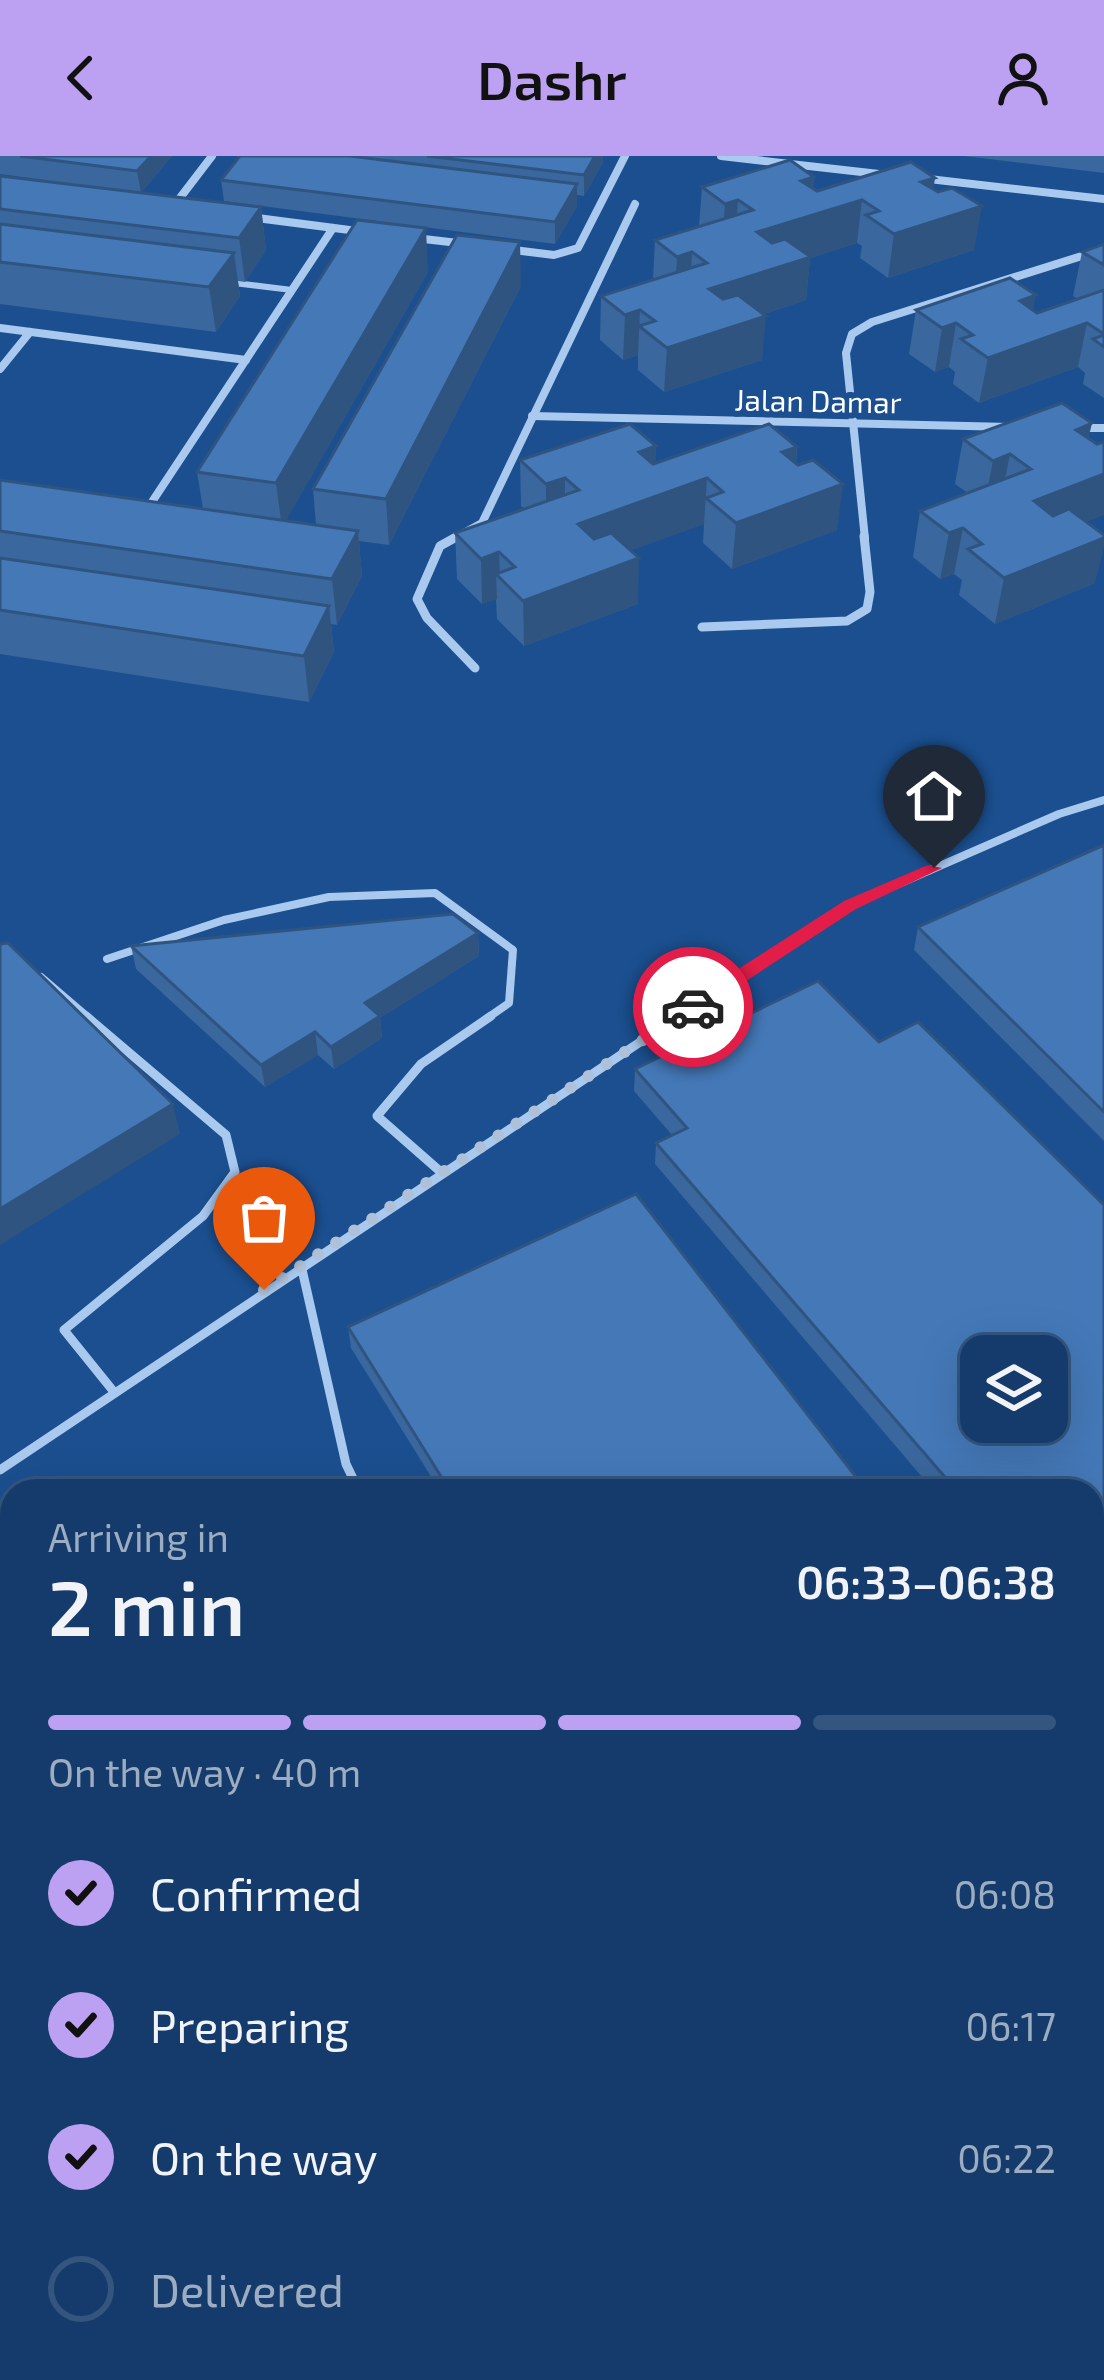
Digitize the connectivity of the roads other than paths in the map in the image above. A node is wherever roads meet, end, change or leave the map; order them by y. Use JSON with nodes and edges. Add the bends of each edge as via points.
{"nodes":[{"id":1,"x":212,"y":156,"type":"edge"},
{"id":2,"x":625,"y":156,"type":"edge"},
{"id":3,"x":721,"y":156,"type":"edge"},
{"id":4,"x":823,"y":156,"type":"edge"},
{"id":5,"x":819,"y":167,"type":"junction"},
{"id":6,"x":890,"y":175,"type":"edge"},
{"id":7,"x":914,"y":178,"type":"edge"},
{"id":8,"x":1104,"y":199,"type":"edge"},
{"id":9,"x":635,"y":204,"type":"dead end"},
{"id":10,"x":150,"y":205,"type":"edge"},
{"id":11,"x":172,"y":208,"type":"junction"},
{"id":12,"x":195,"y":211,"type":"edge"},
{"id":13,"x":241,"y":216,"type":"edge"},
{"id":14,"x":333,"y":228,"type":"junction"},
{"id":15,"x":377,"y":233,"type":"edge"},
{"id":16,"x":400,"y":236,"type":"edge"},
{"id":17,"x":1104,"y":249,"type":"edge"},
{"id":18,"x":225,"y":282,"type":"edge"},
{"id":19,"x":292,"y":290,"type":"junction"},
{"id":20,"x":0,"y":328,"type":"edge"},
{"id":21,"x":30,"y":332,"type":"junction"},
{"id":22,"x":246,"y":360,"type":"junction"},
{"id":23,"x":0,"y":369,"type":"edge"},
{"id":24,"x":532,"y":416,"type":"junction"},
{"id":25,"x":851,"y":425,"type":"junction"},
{"id":26,"x":1012,"y":427,"type":"edge"},
{"id":27,"x":1058,"y":428,"type":"edge"},
{"id":28,"x":1104,"y":428,"type":"edge"},
{"id":29,"x":164,"y":520,"type":"edge"},
{"id":30,"x":702,"y":627,"type":"dead end"},
{"id":31,"x":476,"y":668,"type":"dead end"},
{"id":32,"x":1104,"y":800,"type":"edge"},
{"id":33,"x":106,"y":958,"type":"dead end"},
{"id":34,"x":35,"y":971,"type":"edge"},
{"id":35,"x":442,"y":1173,"type":"junction"},
{"id":36,"x":302,"y":1265,"type":"junction"},
{"id":37,"x":114,"y":1392,"type":"junction"},
{"id":38,"x":0,"y":1470,"type":"edge"},
{"id":39,"x":353,"y":1479,"type":"edge"}],
"edges":[{"from":1,"to":11,"type":"street"},
{"from":2,"to":16,"type":"street","via":[[570,254]]},
{"from":3,"to":5,"type":"street"},
{"from":4,"to":5,"type":"street"},
{"from":5,"to":6,"type":"street"},
{"from":7,"to":8,"type":"street"},
{"from":9,"to":24,"type":"street"},
{"from":10,"to":11,"type":"street"},
{"from":11,"to":12,"type":"street"},
{"from":13,"to":14,"type":"street"},
{"from":14,"to":15,"type":"street"},
{"from":14,"to":19,"type":"street"},
{"from":17,"to":25,"type":"street","via":[[852,334]]},
{"from":18,"to":19,"type":"lane"},
{"from":19,"to":22,"type":"street"},
{"from":20,"to":21,"type":"street"},
{"from":21,"to":22,"type":"street"},
{"from":21,"to":23,"type":"street"},
{"from":22,"to":29,"type":"street","via":[[142,518]]},
{"from":24,"to":25,"type":"street","name":"Jalan Damar"},
{"from":24,"to":31,"type":"street","via":[[482,523],[440,546],[417,599]]},
{"from":25,"to":26,"type":"street","name":"Jalan Damar"},
{"from":25,"to":30,"type":"street","via":[[867,609],[847,621]]},
{"from":27,"to":28,"type":"street"},
{"from":32,"to":35,"type":"lane","via":[[850,905]]},
{"from":33,"to":35,"type":"lane","via":[[329,897],[435,893],[513,950],[509,1003],[421,1064],[376,1116]]},
{"from":34,"to":37,"type":"lane","via":[[226,1136],[235,1172],[203,1216],[64,1330]]},
{"from":35,"to":36,"type":"lane"},
{"from":36,"to":37,"type":"lane"},
{"from":36,"to":39,"type":"lane"},
{"from":37,"to":38,"type":"lane"}]}
